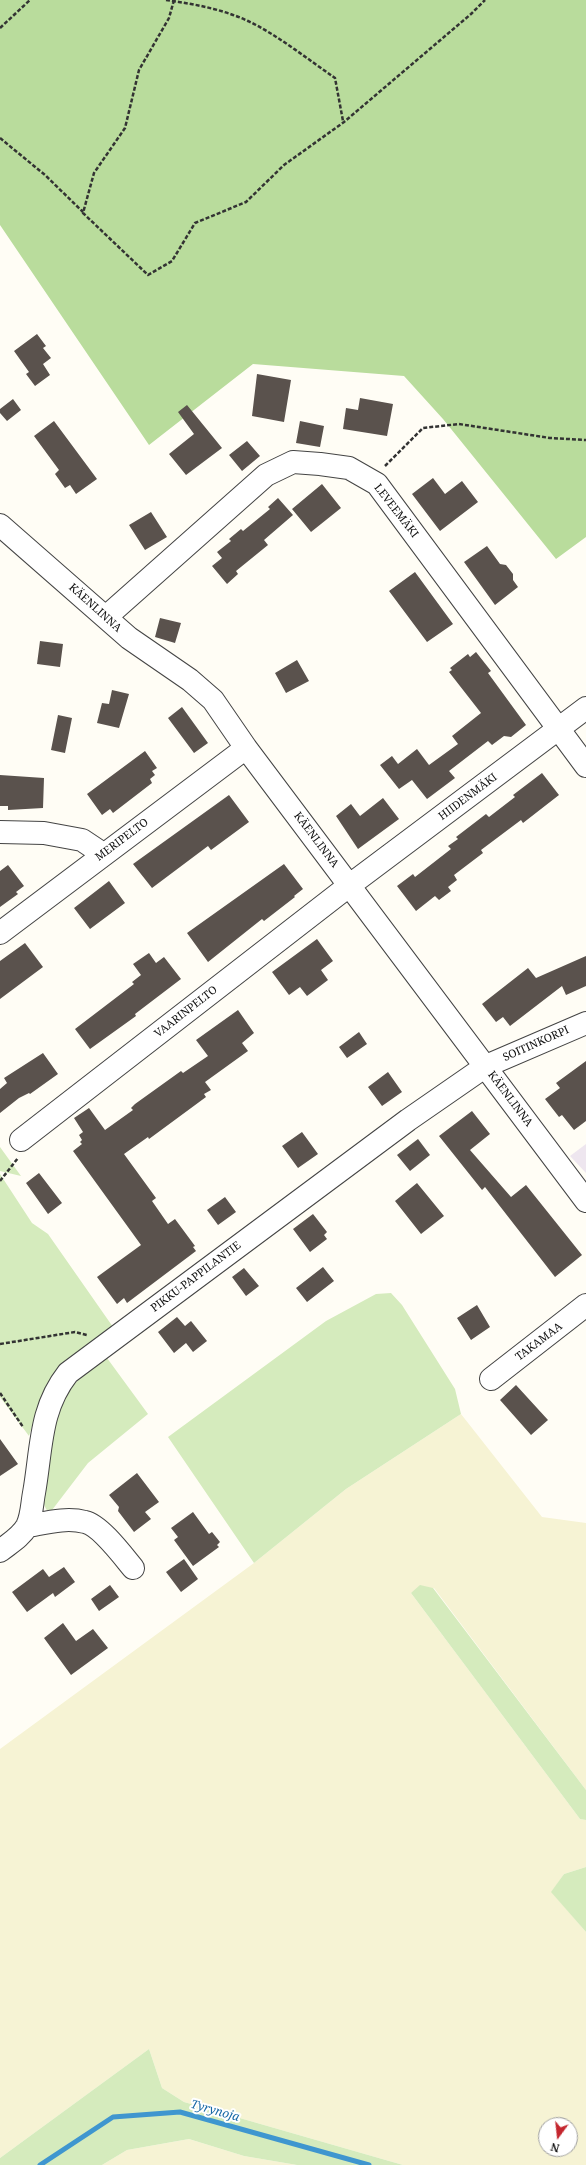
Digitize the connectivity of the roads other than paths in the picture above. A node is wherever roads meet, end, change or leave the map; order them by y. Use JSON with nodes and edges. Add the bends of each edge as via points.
{"nodes":[{"id":1,"x":0,"y":525,"type":"edge"},
{"id":2,"x":106,"y":617,"type":"junction"},
{"id":3,"x":586,"y":708,"type":"edge"},
{"id":4,"x":558,"y":729,"type":"junction"},
{"id":5,"x":246,"y":748,"type":"junction"},
{"id":6,"x":586,"y":766,"type":"edge"},
{"id":7,"x":0,"y":832,"type":"edge"},
{"id":8,"x":103,"y":854,"type":"junction"},
{"id":9,"x":350,"y":885,"type":"junction"},
{"id":10,"x":0,"y":933,"type":"edge"},
{"id":11,"x":586,"y":1023,"type":"edge"},
{"id":12,"x":486,"y":1066,"type":"junction"},
{"id":13,"x":21,"y":1140,"type":"road end"},
{"id":14,"x":586,"y":1201,"type":"edge"},
{"id":15,"x":586,"y":1305,"type":"edge"},
{"id":16,"x":491,"y":1378,"type":"dead end"},
{"id":17,"x":27,"y":1526,"type":"junction"},
{"id":18,"x":0,"y":1551,"type":"edge"},
{"id":19,"x":133,"y":1568,"type":"dead end"}],
"edges":[{"from":1,"to":2,"type":"street","name":"KÄENLINNA"},
{"from":2,"to":4,"type":"street","name":"LEVEEMÄKI","via":[[266,475],[293,462],[349,468],[377,484]]},
{"from":2,"to":5,"type":"street","name":"KÄENLINNA","via":[[129,638],[190,680],[213,700]]},
{"from":3,"to":4,"type":"street","name":"HIIDENMÄKI"},
{"from":4,"to":6,"type":"street","name":"LEVEEMÄKI"},
{"from":4,"to":9,"type":"street","name":"HIIDENMÄKI"},
{"from":5,"to":8,"type":"street","name":"MERIPELTO"},
{"from":5,"to":9,"type":"street","name":"KÄENLINNA"},
{"from":7,"to":8,"type":"street","via":[[44,833],[82,840]]},
{"from":8,"to":10,"type":"street","name":"MERIPELTO"},
{"from":9,"to":12,"type":"street","name":"KÄENLINNA"},
{"from":9,"to":13,"type":"street","name":"VAARINPELTO"},
{"from":11,"to":12,"type":"street","name":"SOITINKORPI"},
{"from":12,"to":14,"type":"street","name":"KÄENLINNA"},
{"from":12,"to":17,"type":"street","name":"PIKKU-PAPPILANTIE","via":[[408,1120],[68,1373],[50,1400]]},
{"from":15,"to":16,"type":"street","name":"TAKAMAA"},
{"from":17,"to":18,"type":"street"},
{"from":17,"to":19,"type":"street","via":[[62,1520],[86,1522],[103,1534]]}]}
